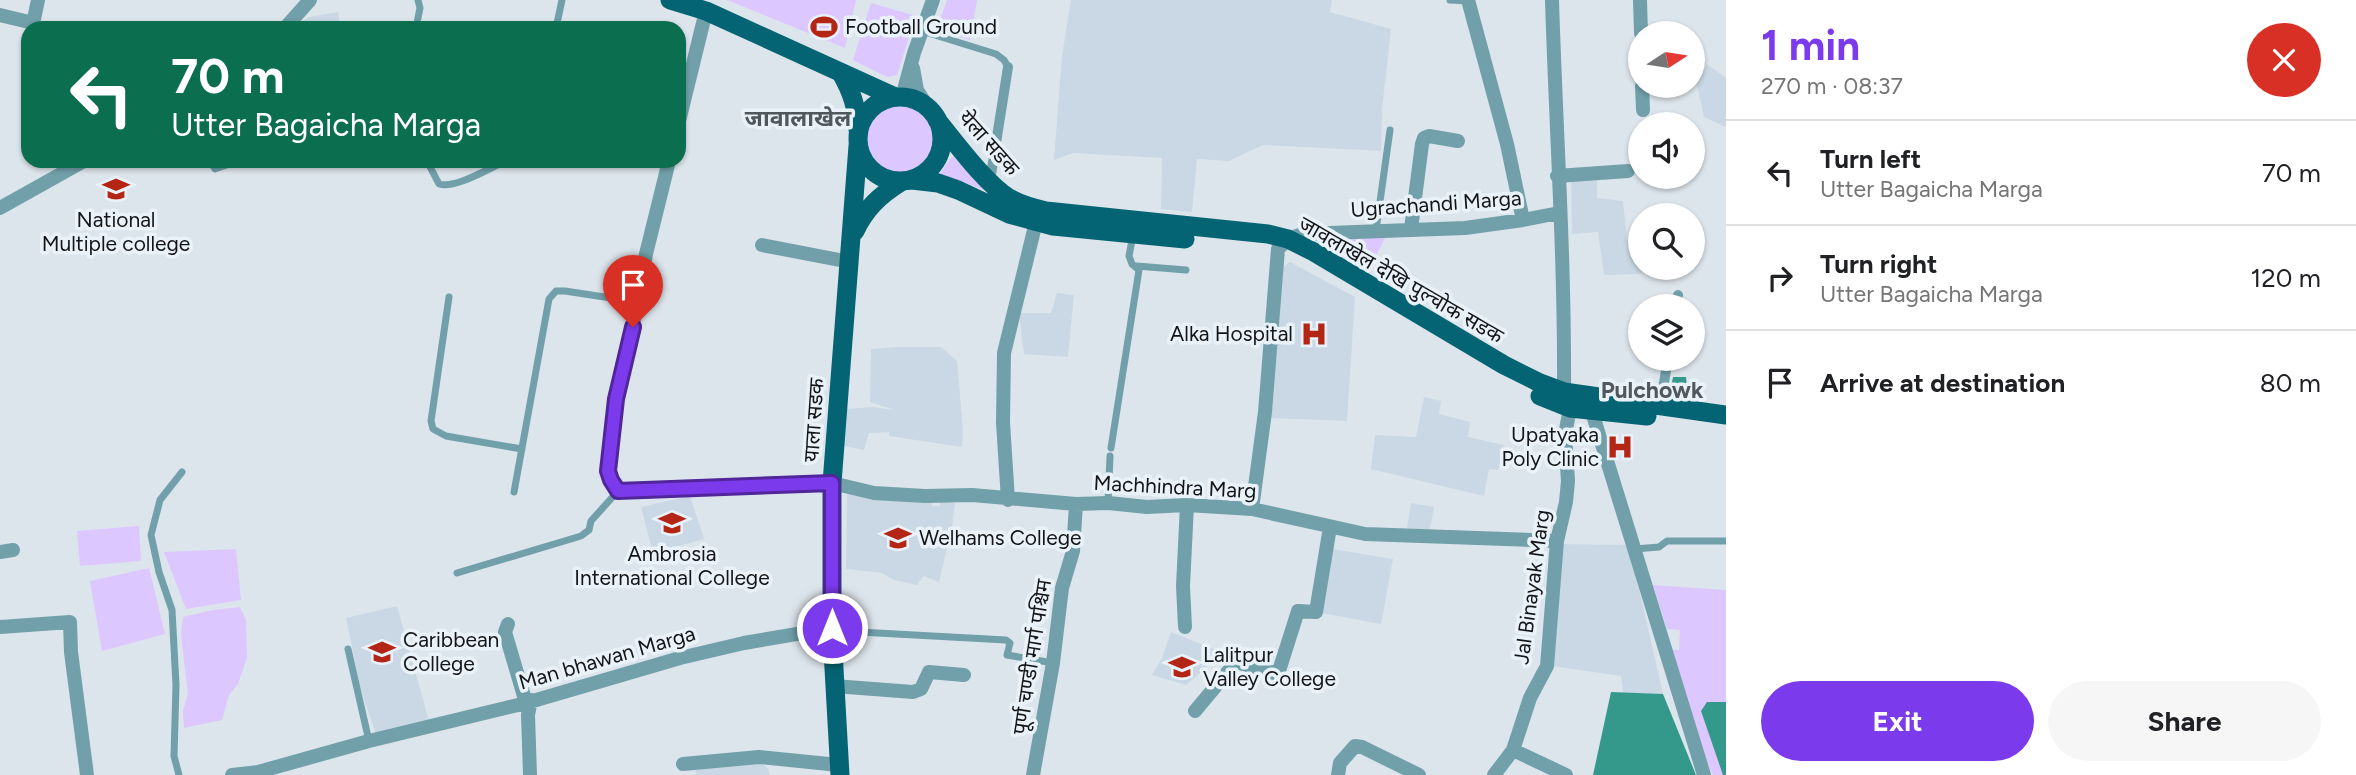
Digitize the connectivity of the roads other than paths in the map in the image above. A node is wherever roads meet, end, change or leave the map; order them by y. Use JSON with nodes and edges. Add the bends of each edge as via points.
{"nodes":[{"id":1,"x":38,"y":0,"type":"edge"},
{"id":2,"x":310,"y":0,"type":"edge"},
{"id":3,"x":418,"y":0,"type":"edge"},
{"id":4,"x":562,"y":0,"type":"edge"},
{"id":5,"x":670,"y":0,"type":"edge"},
{"id":6,"x":933,"y":0,"type":"edge"},
{"id":7,"x":1450,"y":0,"type":"edge"},
{"id":8,"x":1468,"y":0,"type":"edge"},
{"id":9,"x":1552,"y":0,"type":"edge"},
{"id":10,"x":1640,"y":0,"type":"edge"},
{"id":11,"x":706,"y":11,"type":"junction"},
{"id":12,"x":0,"y":15,"type":"edge"},
{"id":13,"x":25,"y":21,"type":"edge"},
{"id":14,"x":31,"y":21,"type":"edge"},
{"id":15,"x":291,"y":21,"type":"edge"},
{"id":16,"x":417,"y":21,"type":"edge"},
{"id":17,"x":558,"y":21,"type":"edge"},
{"id":18,"x":1641,"y":21,"type":"edge"},
{"id":19,"x":922,"y":31,"type":"junction"},
{"id":20,"x":914,"y":52,"type":"junction"},
{"id":21,"x":1008,"y":67,"type":"joint"},
{"id":22,"x":841,"y":73,"type":"junction"},
{"id":23,"x":686,"y":92,"type":"edge"},
{"id":24,"x":898,"y":97,"type":"junction"},
{"id":25,"x":1642,"y":98,"type":"edge"},
{"id":26,"x":1643,"y":110,"type":"dead end"},
{"id":27,"x":933,"y":114,"type":"junction"},
{"id":28,"x":1390,"y":130,"type":"dead end"},
{"id":29,"x":858,"y":138,"type":"junction"},
{"id":30,"x":1458,"y":141,"type":"dead end"},
{"id":31,"x":71,"y":168,"type":"edge"},
{"id":32,"x":431,"y":168,"type":"edge"},
{"id":33,"x":490,"y":168,"type":"edge"},
{"id":34,"x":667,"y":168,"type":"edge"},
{"id":35,"x":1628,"y":171,"type":"dead end"},
{"id":36,"x":1557,"y":176,"type":"junction"},
{"id":37,"x":906,"y":181,"type":"junction"},
{"id":38,"x":989,"y":181,"type":"junction"},
{"id":39,"x":0,"y":208,"type":"edge"},
{"id":40,"x":1559,"y":213,"type":"junction"},
{"id":41,"x":1041,"y":217,"type":"junction"},
{"id":42,"x":1523,"y":220,"type":"junction"},
{"id":43,"x":1411,"y":229,"type":"junction"},
{"id":44,"x":1376,"y":230,"type":"junction"},
{"id":45,"x":1133,"y":234,"type":"junction"},
{"id":46,"x":853,"y":237,"type":"junction"},
{"id":47,"x":1283,"y":244,"type":"junction"},
{"id":48,"x":762,"y":246,"type":"dead end"},
{"id":49,"x":850,"y":262,"type":"junction"},
{"id":50,"x":1137,"y":266,"type":"junction"},
{"id":51,"x":1186,"y":270,"type":"dead end"},
{"id":52,"x":449,"y":297,"type":"dead end"},
{"id":53,"x":638,"y":302,"type":"junction"},
{"id":54,"x":1666,"y":371,"type":"edge"},
{"id":55,"x":1567,"y":400,"type":"junction"},
{"id":56,"x":1660,"y":406,"type":"junction"},
{"id":57,"x":1592,"y":412,"type":"junction"},
{"id":58,"x":1726,"y":415,"type":"edge"},
{"id":59,"x":1726,"y":427,"type":"edge"},
{"id":60,"x":522,"y":449,"type":"junction"},
{"id":61,"x":183,"y":472,"type":"dead end"},
{"id":62,"x":832,"y":483,"type":"junction"},
{"id":63,"x":618,"y":491,"type":"junction"},
{"id":64,"x":514,"y":492,"type":"dead end"},
{"id":65,"x":1008,"y":500,"type":"junction"},
{"id":66,"x":1108,"y":503,"type":"junction"},
{"id":67,"x":1076,"y":504,"type":"junction"},
{"id":68,"x":1187,"y":505,"type":"junction"},
{"id":69,"x":1252,"y":509,"type":"junction"},
{"id":70,"x":1330,"y":527,"type":"junction"},
{"id":71,"x":1557,"y":541,"type":"junction"},
{"id":72,"x":1726,"y":541,"type":"edge"},
{"id":73,"x":1634,"y":549,"type":"junction"},
{"id":74,"x":457,"y":573,"type":"dead end"},
{"id":75,"x":508,"y":624,"type":"dead end"},
{"id":76,"x":0,"y":627,"type":"edge"},
{"id":77,"x":1185,"y":627,"type":"dead end"},
{"id":78,"x":832,"y":631,"type":"junction"},
{"id":79,"x":348,"y":649,"type":"dead end"},
{"id":80,"x":1053,"y":663,"type":"junction"},
{"id":81,"x":964,"y":675,"type":"dead end"},
{"id":82,"x":834,"y":686,"type":"junction"},
{"id":83,"x":529,"y":702,"type":"junction"},
{"id":84,"x":1195,"y":711,"type":"dead end"},
{"id":85,"x":369,"y":741,"type":"junction"},
{"id":86,"x":1513,"y":750,"type":"junction"},
{"id":87,"x":683,"y":764,"type":"dead end"},
{"id":88,"x":839,"y":770,"type":"edge"},
{"id":89,"x":258,"y":774,"type":"edge"},
{"id":90,"x":87,"y":775,"type":"edge"},
{"id":91,"x":179,"y":775,"type":"edge"},
{"id":92,"x":232,"y":775,"type":"edge"},
{"id":93,"x":530,"y":775,"type":"edge"},
{"id":94,"x":1034,"y":775,"type":"edge"},
{"id":95,"x":1338,"y":775,"type":"edge"},
{"id":96,"x":1419,"y":775,"type":"edge"},
{"id":97,"x":1493,"y":775,"type":"edge"},
{"id":98,"x":1566,"y":775,"type":"edge"},
{"id":99,"x":1704,"y":775,"type":"edge"}],
"edges":[{"from":1,"to":14,"type":"street"},
{"from":2,"to":15,"type":"street"},
{"from":3,"to":16,"type":"lane"},
{"from":4,"to":17,"type":"lane"},
{"from":5,"to":11,"type":"main road"},
{"from":6,"to":19,"type":"street"},
{"from":7,"to":8,"type":"lane"},
{"from":8,"to":42,"type":"street"},
{"from":9,"to":36,"type":"street","name":"Jal Binayak Marg"},
{"from":10,"to":18,"type":"street"},
{"from":11,"to":22,"type":"main road"},
{"from":11,"to":23,"type":"street"},
{"from":12,"to":13,"type":"street"},
{"from":19,"to":20,"type":"street"},
{"from":19,"to":21,"type":"lane","via":[[996,54]]},
{"from":20,"to":24,"type":"street"},
{"from":20,"to":27,"type":"street","via":[[917,90]]},
{"from":21,"to":38,"type":"street"},
{"from":22,"to":24,"type":"main road"},
{"from":22,"to":29,"type":"main road","via":[[855,103]]},
{"from":24,"to":27,"type":"main road","via":[[920,102]]},
{"from":24,"to":29,"type":"main road","via":[[872,108],[863,118]]},
{"from":25,"to":26,"type":"street"},
{"from":27,"to":37,"type":"main road","via":[[942,132],[939,156],[923,175]]},
{"from":27,"to":38,"type":"main road","name":"येला सडक"},
{"from":28,"to":44,"type":"lane"},
{"from":29,"to":37,"type":"main road","via":[[863,161],[873,172],[886,180]]},
{"from":29,"to":46,"type":"main road","name":"याला सडक"},
{"from":30,"to":43,"type":"street","via":[[1424,138]]},
{"from":31,"to":39,"type":"street"},
{"from":32,"to":33,"type":"lane","via":[[444,186]]},
{"from":34,"to":53,"type":"street"},
{"from":35,"to":36,"type":"street"},
{"from":36,"to":40,"type":"street","name":"Jal Binayak Marg"},
{"from":37,"to":41,"type":"main road","via":[[938,183],[1009,215]]},
{"from":37,"to":46,"type":"main road","via":[[871,205]]},
{"from":38,"to":41,"type":"main road","name":"येला सडक"},
{"from":40,"to":42,"type":"street","name":"Ugrachandi Marga"},
{"from":40,"to":55,"type":"street","name":"Jal Binayak Marg"},
{"from":41,"to":45,"type":"main road"},
{"from":41,"to":47,"type":"main road","name":"जावलाखेल देखि पुल्चोक सडक","via":[[1268,234]]},
{"from":41,"to":65,"type":"street","via":[[1004,354]]},
{"from":42,"to":43,"type":"street","name":"Ugrachandi Marga"},
{"from":43,"to":44,"type":"street","name":"Ugrachandi Marga"},
{"from":44,"to":47,"type":"street","name":"Ugrachandi Marga","via":[[1302,234]]},
{"from":45,"to":47,"type":"main road"},
{"from":45,"to":50,"type":"lane","via":[[1129,257]]},
{"from":46,"to":49,"type":"main road","name":"याला सडक"},
{"from":47,"to":55,"type":"main road","name":"जावलाखेल देखि पुल्चोक सडक","via":[[1314,252]]},
{"from":47,"to":69,"type":"street"},
{"from":48,"to":49,"type":"street"},
{"from":49,"to":62,"type":"main road","name":"याला सडक"},
{"from":50,"to":51,"type":"lane"},
{"from":50,"to":66,"type":"lane"},
{"from":52,"to":60,"type":"lane","via":[[433,429],[446,436]]},
{"from":53,"to":60,"type":"lane","via":[[565,291],[556,291],[549,299]]},
{"from":53,"to":63,"type":"street","via":[[616,399],[608,471]]},
{"from":54,"to":56,"type":"street"},
{"from":55,"to":56,"type":"main road","name":"जावलाखेल देखि पुल्चोक सडक"},
{"from":55,"to":57,"type":"main road"},
{"from":55,"to":71,"type":"street","name":"Jal Binayak Marg","via":[[1567,492]]},
{"from":56,"to":58,"type":"main road","name":"जावलाखेल देखि पुल्चोक सडक"},
{"from":57,"to":59,"type":"main road"},
{"from":57,"to":73,"type":"street"},
{"from":60,"to":64,"type":"lane"},
{"from":61,"to":91,"type":"lane","via":[[160,500],[151,536],[172,610],[174,756]]},
{"from":62,"to":63,"type":"street","name":"Machhindra Marg"},
{"from":62,"to":65,"type":"street","name":"Machhindra Marg","via":[[874,493]]},
{"from":62,"to":78,"type":"main road","name":"याला सडक"},
{"from":63,"to":74,"type":"lane","via":[[581,536]]},
{"from":65,"to":67,"type":"street","name":"Machhindra Marg"},
{"from":66,"to":67,"type":"street","name":"Machhindra Marg"},
{"from":66,"to":68,"type":"street","name":"Machhindra Marg"},
{"from":67,"to":80,"type":"street","name":"पूर्ण चण्डी मार्ग पश्चिम","via":[[1073,551],[1062,588]]},
{"from":68,"to":69,"type":"street","name":"Machhindra Marg"},
{"from":68,"to":77,"type":"street"},
{"from":69,"to":70,"type":"street","name":"Machhindra Marg"},
{"from":70,"to":71,"type":"street","name":"Machhindra Marg","via":[[1365,534]]},
{"from":70,"to":84,"type":"street","via":[[1316,612],[1298,611],[1278,674],[1236,662]]},
{"from":71,"to":86,"type":"street","name":"Jal Binayak Marg","via":[[1546,666]]},
{"from":72,"to":73,"type":"lane","via":[[1667,541],[1658,547]]},
{"from":73,"to":99,"type":"street"},
{"from":75,"to":83,"type":"street","via":[[505,632]]},
{"from":76,"to":90,"type":"street","via":[[71,622]]},
{"from":78,"to":80,"type":"lane","via":[[1006,640],[1010,643],[1007,656]]},
{"from":78,"to":82,"type":"main road","name":"याला सडक"},
{"from":78,"to":83,"type":"street","name":"Man bhawan Marga","via":[[744,643]]},
{"from":79,"to":85,"type":"lane"},
{"from":80,"to":94,"type":"street","name":"पूर्ण चण्डी मार्ग पश्चिम"},
{"from":81,"to":82,"type":"street","via":[[929,672],[921,689],[913,692]]},
{"from":82,"to":88,"type":"main road","name":"याला सडक"},
{"from":83,"to":85,"type":"street","name":"Man bhawan Marga"},
{"from":83,"to":93,"type":"street"},
{"from":85,"to":89,"type":"street","name":"Man bhawan Marga"},
{"from":86,"to":97,"type":"street"},
{"from":86,"to":98,"type":"street"},
{"from":87,"to":88,"type":"street","via":[[759,757]]},
{"from":89,"to":92,"type":"street","name":"Man bhawan Marga"},
{"from":95,"to":96,"type":"street","via":[[1340,763],[1355,746]]}]}
